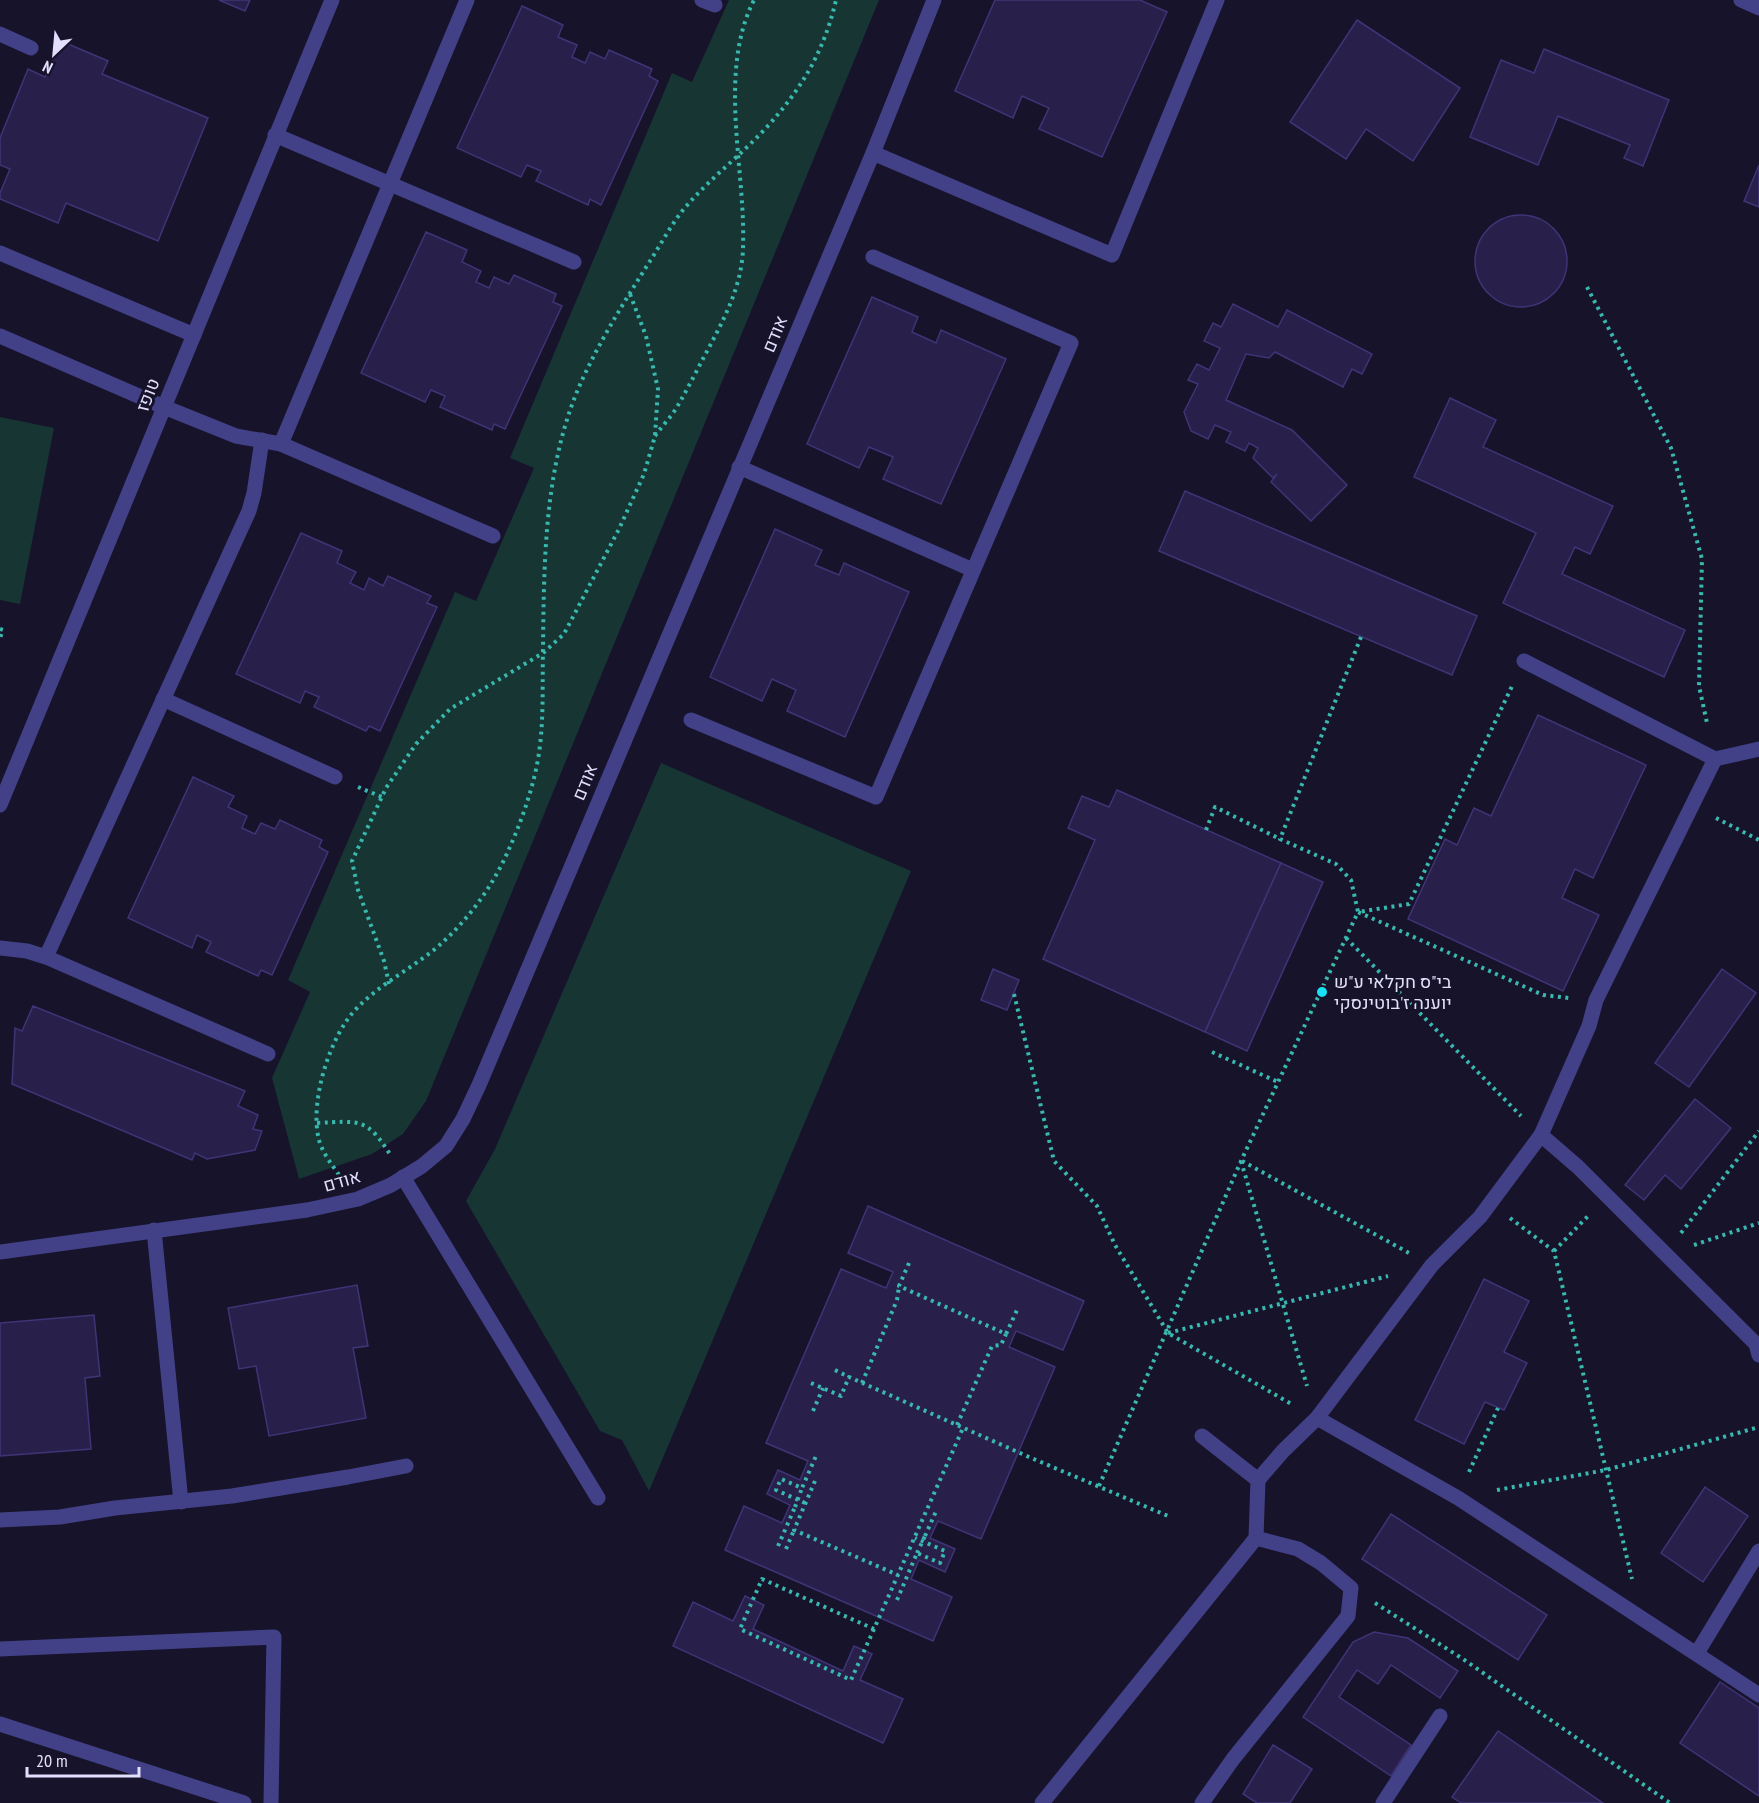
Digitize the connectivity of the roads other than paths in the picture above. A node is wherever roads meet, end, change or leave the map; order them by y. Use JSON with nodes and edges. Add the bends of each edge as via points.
{"nodes":[{"id":1,"x":332,"y":0,"type":"edge"},
{"id":2,"x":467,"y":0,"type":"edge"},
{"id":3,"x":934,"y":0,"type":"edge"},
{"id":4,"x":1216,"y":0,"type":"edge"},
{"id":5,"x":1741,"y":0,"type":"edge"},
{"id":6,"x":1759,"y":8,"type":"edge"},
{"id":7,"x":0,"y":34,"type":"edge"},
{"id":8,"x":31,"y":48,"type":"dead end"},
{"id":9,"x":275,"y":135,"type":"junction"},
{"id":10,"x":873,"y":153,"type":"junction"},
{"id":11,"x":391,"y":184,"type":"junction"},
{"id":12,"x":0,"y":253,"type":"edge"},
{"id":13,"x":873,"y":257,"type":"dead end"},
{"id":14,"x":574,"y":262,"type":"dead end"},
{"id":15,"x":194,"y":335,"type":"junction"},
{"id":16,"x":0,"y":336,"type":"edge"},
{"id":17,"x":164,"y":407,"type":"junction"},
{"id":18,"x":262,"y":440,"type":"junction"},
{"id":19,"x":281,"y":444,"type":"junction"},
{"id":20,"x":739,"y":467,"type":"junction"},
{"id":21,"x":493,"y":536,"type":"dead end"},
{"id":22,"x":973,"y":570,"type":"junction"},
{"id":23,"x":1524,"y":661,"type":"road end"},
{"id":24,"x":163,"y":699,"type":"junction"},
{"id":25,"x":690,"y":720,"type":"dead end"},
{"id":26,"x":1759,"y":749,"type":"edge"},
{"id":27,"x":1715,"y":759,"type":"junction"},
{"id":28,"x":335,"y":777,"type":"dead end"},
{"id":29,"x":0,"y":805,"type":"edge"},
{"id":30,"x":0,"y":948,"type":"edge"},
{"id":31,"x":46,"y":957,"type":"junction"},
{"id":32,"x":268,"y":1054,"type":"dead end"},
{"id":33,"x":1541,"y":1135,"type":"junction"},
{"id":34,"x":404,"y":1177,"type":"junction"},
{"id":35,"x":154,"y":1230,"type":"junction"},
{"id":36,"x":0,"y":1252,"type":"edge"},
{"id":37,"x":1758,"y":1349,"type":"edge"},
{"id":38,"x":1317,"y":1418,"type":"junction"},
{"id":39,"x":1202,"y":1436,"type":"dead end"},
{"id":40,"x":406,"y":1466,"type":"dead end"},
{"id":41,"x":1258,"y":1480,"type":"junction"},
{"id":42,"x":598,"y":1498,"type":"dead end"},
{"id":43,"x":181,"y":1502,"type":"junction"},
{"id":44,"x":0,"y":1520,"type":"edge"},
{"id":45,"x":1256,"y":1538,"type":"junction"},
{"id":46,"x":1759,"y":1551,"type":"edge"},
{"id":47,"x":0,"y":1649,"type":"edge"},
{"id":48,"x":1696,"y":1653,"type":"junction"},
{"id":49,"x":1759,"y":1695,"type":"edge"},
{"id":50,"x":1440,"y":1716,"type":"dead end"},
{"id":51,"x":0,"y":1724,"type":"edge"},
{"id":52,"x":244,"y":1803,"type":"edge"},
{"id":53,"x":271,"y":1803,"type":"edge"},
{"id":54,"x":1042,"y":1803,"type":"edge"},
{"id":55,"x":1202,"y":1803,"type":"edge"},
{"id":56,"x":1383,"y":1803,"type":"edge"}],
"edges":[{"from":1,"to":9,"type":"street","name":"טופז"},
{"from":2,"to":11,"type":"street"},
{"from":3,"to":10,"type":"street","name":"אודם"},
{"from":4,"to":10,"type":"street","via":[[1112,255]]},
{"from":5,"to":6,"type":"street"},
{"from":7,"to":8,"type":"street"},
{"from":9,"to":11,"type":"street"},
{"from":9,"to":15,"type":"street","name":"טופז"},
{"from":10,"to":20,"type":"street","name":"אודם"},
{"from":11,"to":14,"type":"street"},
{"from":11,"to":19,"type":"street"},
{"from":12,"to":15,"type":"street"},
{"from":13,"to":22,"type":"street","via":[[1071,343]]},
{"from":15,"to":17,"type":"street","name":"טופז"},
{"from":16,"to":17,"type":"street"},
{"from":17,"to":18,"type":"street","via":[[236,436]]},
{"from":17,"to":29,"type":"street","name":"טופז"},
{"from":18,"to":19,"type":"street"},
{"from":18,"to":24,"type":"street","via":[[249,511]]},
{"from":19,"to":21,"type":"street"},
{"from":20,"to":22,"type":"street"},
{"from":20,"to":34,"type":"street","name":"אודם","via":[[463,1119],[446,1146]]},
{"from":22,"to":25,"type":"street","via":[[876,797]]},
{"from":23,"to":27,"type":"street"},
{"from":24,"to":28,"type":"street"},
{"from":24,"to":31,"type":"street"},
{"from":26,"to":27,"type":"street"},
{"from":27,"to":33,"type":"street","via":[[1596,1000],[1589,1026]]},
{"from":30,"to":31,"type":"street"},
{"from":31,"to":32,"type":"street"},
{"from":33,"to":37,"type":"street","via":[[1578,1167]]},
{"from":33,"to":38,"type":"street","via":[[1491,1204],[1432,1265]]},
{"from":34,"to":35,"type":"street","name":"אודם","via":[[358,1199],[307,1210]]},
{"from":34,"to":42,"type":"street"},
{"from":35,"to":36,"type":"street","name":"אודם"},
{"from":35,"to":43,"type":"street"},
{"from":38,"to":41,"type":"street"},
{"from":38,"to":48,"type":"street","via":[[1458,1498]]},
{"from":39,"to":41,"type":"street"},
{"from":40,"to":43,"type":"street"},
{"from":41,"to":45,"type":"street"},
{"from":43,"to":44,"type":"street"},
{"from":45,"to":54,"type":"street"},
{"from":45,"to":55,"type":"street","via":[[1298,1549],[1351,1588],[1348,1616]]},
{"from":46,"to":48,"type":"street"},
{"from":47,"to":53,"type":"street","via":[[274,1637]]},
{"from":48,"to":49,"type":"street"},
{"from":50,"to":56,"type":"street"},
{"from":51,"to":52,"type":"street"}]}
